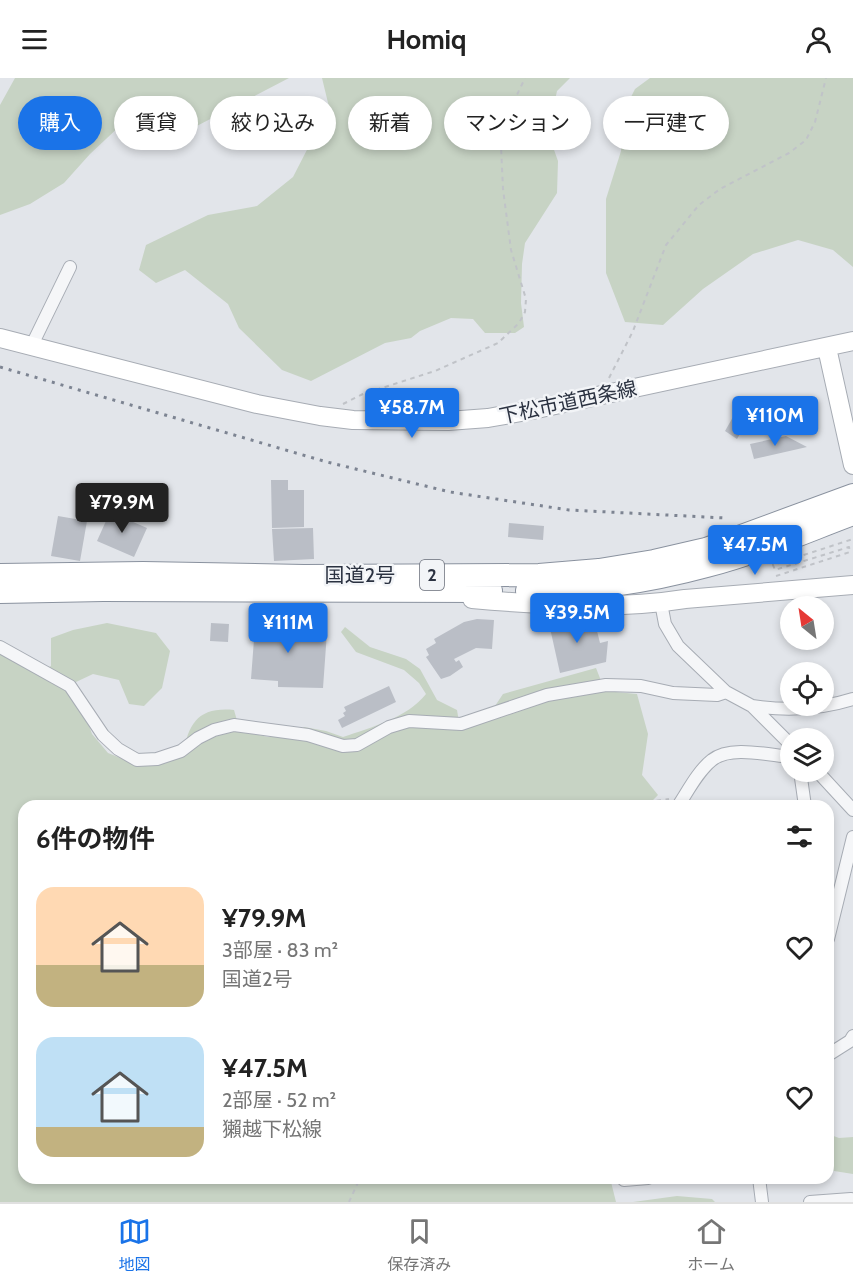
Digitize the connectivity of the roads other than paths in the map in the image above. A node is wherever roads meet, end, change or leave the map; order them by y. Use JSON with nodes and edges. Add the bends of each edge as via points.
{"nodes":[{"id":1,"x":69,"y":267,"type":"dead end"},
{"id":2,"x":0,"y":339,"type":"edge"},
{"id":3,"x":853,"y":341,"type":"edge"},
{"id":4,"x":31,"y":347,"type":"junction"},
{"id":5,"x":827,"y":348,"type":"junction"},
{"id":6,"x":853,"y":465,"type":"edge"},
{"id":7,"x":853,"y":495,"type":"edge"},
{"id":8,"x":853,"y":514,"type":"edge"},
{"id":9,"x":0,"y":575,"type":"edge"},
{"id":10,"x":853,"y":585,"type":"edge"},
{"id":11,"x":382,"y":591,"type":"junction"},
{"id":12,"x":0,"y":592,"type":"edge"},
{"id":13,"x":661,"y":603,"type":"junction"},
{"id":14,"x":0,"y":647,"type":"edge"},
{"id":15,"x":726,"y":692,"type":"junction"},
{"id":16,"x":853,"y":699,"type":"edge"},
{"id":17,"x":752,"y":706,"type":"junction"},
{"id":18,"x":780,"y":734,"type":"edge"},
{"id":19,"x":780,"y":756,"type":"edge"},
{"id":20,"x":802,"y":782,"type":"edge"},
{"id":21,"x":827,"y":782,"type":"edge"},
{"id":22,"x":682,"y":800,"type":"edge"},
{"id":23,"x":804,"y":800,"type":"edge"},
{"id":24,"x":853,"y":810,"type":"edge"},
{"id":25,"x":853,"y":837,"type":"edge"},
{"id":26,"x":834,"y":915,"type":"edge"},
{"id":27,"x":853,"y":1036,"type":"edge"},
{"id":28,"x":834,"y":1051,"type":"edge"},
{"id":29,"x":760,"y":1184,"type":"edge"},
{"id":30,"x":762,"y":1202,"type":"edge"},
{"id":31,"x":810,"y":1202,"type":"edge"},
{"id":32,"x":852,"y":1202,"type":"edge"}],
"edges":[{"from":1,"to":4,"type":"street"},
{"from":2,"to":4,"type":"street","name":"下松市道西条線"},
{"from":3,"to":5,"type":"street","name":"下松市道西条線"},
{"from":4,"to":5,"type":"street","name":"下松市道西条線","via":[[320,416],[448,421],[488,418]]},
{"from":5,"to":6,"type":"street"},
{"from":7,"to":9,"type":"highway","name":"国道2号","number":"2","via":[[706,549],[599,570],[538,575]]},
{"from":8,"to":11,"type":"highway","name":"国道2号","number":"2","via":[[708,566],[654,579],[537,591]]},
{"from":10,"to":13,"type":"street"},
{"from":11,"to":12,"type":"highway","name":"国道2号","number":"2"},
{"from":11,"to":13,"type":"street","via":[[488,600]]},
{"from":13,"to":15,"type":"street","via":[[665,624],[678,646]]},
{"from":14,"to":15,"type":"street","via":[[70,686],[102,735],[137,760],[157,759],[181,751],[214,730],[234,725],[308,735],[343,746],[357,745],[388,727],[409,721],[461,724],[547,695],[606,685],[641,686],[673,693]]},
{"from":15,"to":17,"type":"street"},
{"from":16,"to":17,"type":"street","via":[[810,709]]},
{"from":17,"to":18,"type":"street"},
{"from":19,"to":22,"type":"street","via":[[733,752],[719,755],[710,761]]},
{"from":20,"to":23,"type":"street"},
{"from":21,"to":24,"type":"street"},
{"from":25,"to":26,"type":"street"},
{"from":27,"to":28,"type":"street"},
{"from":29,"to":30,"type":"street"},
{"from":31,"to":32,"type":"street"}]}
